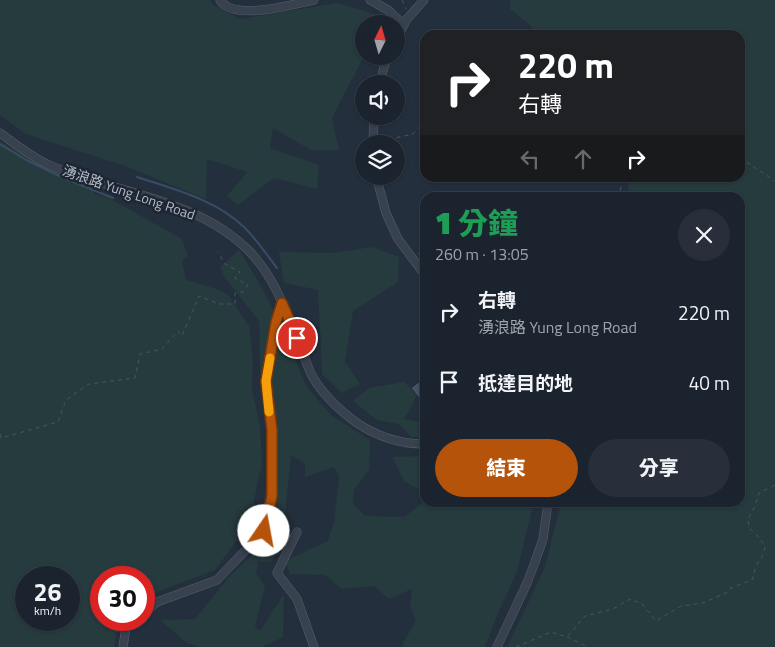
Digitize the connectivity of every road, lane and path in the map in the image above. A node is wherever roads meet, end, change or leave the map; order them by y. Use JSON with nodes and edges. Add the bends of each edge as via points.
{"nodes":[{"id":1,"x":220,"y":0,"type":"edge"},
{"id":2,"x":314,"y":0,"type":"edge"},
{"id":3,"x":370,"y":0,"type":"edge"},
{"id":4,"x":402,"y":0,"type":"edge"},
{"id":5,"x":424,"y":0,"type":"edge"},
{"id":6,"x":393,"y":15,"type":"edge"},
{"id":7,"x":409,"y":17,"type":"junction"},
{"id":8,"x":405,"y":23,"type":"edge"},
{"id":9,"x":420,"y":126,"type":"edge"},
{"id":10,"x":0,"y":133,"type":"edge"},
{"id":11,"x":405,"y":136,"type":"edge"},
{"id":12,"x":745,"y":161,"type":"edge"},
{"id":13,"x":775,"y":180,"type":"edge"},
{"id":14,"x":378,"y":185,"type":"edge"},
{"id":15,"x":218,"y":252,"type":"dead end"},
{"id":16,"x":420,"y":252,"type":"edge"},
{"id":17,"x":414,"y":257,"type":"dead end"},
{"id":18,"x":420,"y":268,"type":"edge"},
{"id":19,"x":282,"y":303,"type":"junction"},
{"id":20,"x":0,"y":434,"type":"edge"},
{"id":21,"x":420,"y":444,"type":"edge"},
{"id":22,"x":775,"y":485,"type":"edge"},
{"id":23,"x":547,"y":507,"type":"edge"},
{"id":24,"x":296,"y":532,"type":"dead end"},
{"id":25,"x":155,"y":604,"type":"edge"},
{"id":26,"x":125,"y":631,"type":"edge"},
{"id":27,"x":567,"y":637,"type":"junction"},
{"id":28,"x":123,"y":647,"type":"edge"},
{"id":29,"x":314,"y":647,"type":"edge"},
{"id":30,"x":497,"y":647,"type":"edge"},
{"id":31,"x":516,"y":647,"type":"edge"},
{"id":32,"x":588,"y":647,"type":"edge"}],
"edges":[{"from":1,"to":2,"type":"street","via":[[232,9],[246,11]]},
{"from":3,"to":6,"type":"street"},
{"from":4,"to":7,"type":"path"},
{"from":5,"to":7,"type":"street"},
{"from":7,"to":8,"type":"street"},
{"from":9,"to":11,"type":"path","via":[[413,134]]},
{"from":10,"to":19,"type":"street","name":"湧浪路 Yung Long Road","via":[[48,164],[186,210],[209,221],[251,253],[276,288]]},
{"from":12,"to":13,"type":"path"},
{"from":14,"to":18,"type":"street","via":[[398,239]]},
{"from":15,"to":20,"type":"path","via":[[225,264],[240,272],[235,278],[248,285],[244,292],[235,293],[235,304],[220,304],[198,296],[182,336],[178,331],[162,349],[140,354],[136,378],[89,384],[66,400],[58,422],[1,438]]},
{"from":16,"to":17,"type":"path"},
{"from":19,"to":21,"type":"street","name":"湧浪路 Yung Long Road","via":[[311,374],[334,404],[382,437]]},
{"from":19,"to":25,"type":"street","via":[[266,381],[272,430],[272,496],[264,531],[217,580]]},
{"from":22,"to":27,"type":"path","via":[[759,493],[748,519],[749,528],[765,546],[752,580],[702,603],[681,606],[656,621],[642,604],[630,599],[613,609],[585,616]]},
{"from":23,"to":30,"type":"street","via":[[543,539],[535,562]]},
{"from":24,"to":29,"type":"street","via":[[278,573],[297,599]]},
{"from":26,"to":28,"type":"street"},
{"from":27,"to":31,"type":"path","via":[[551,632]]},
{"from":27,"to":32,"type":"path"}]}
